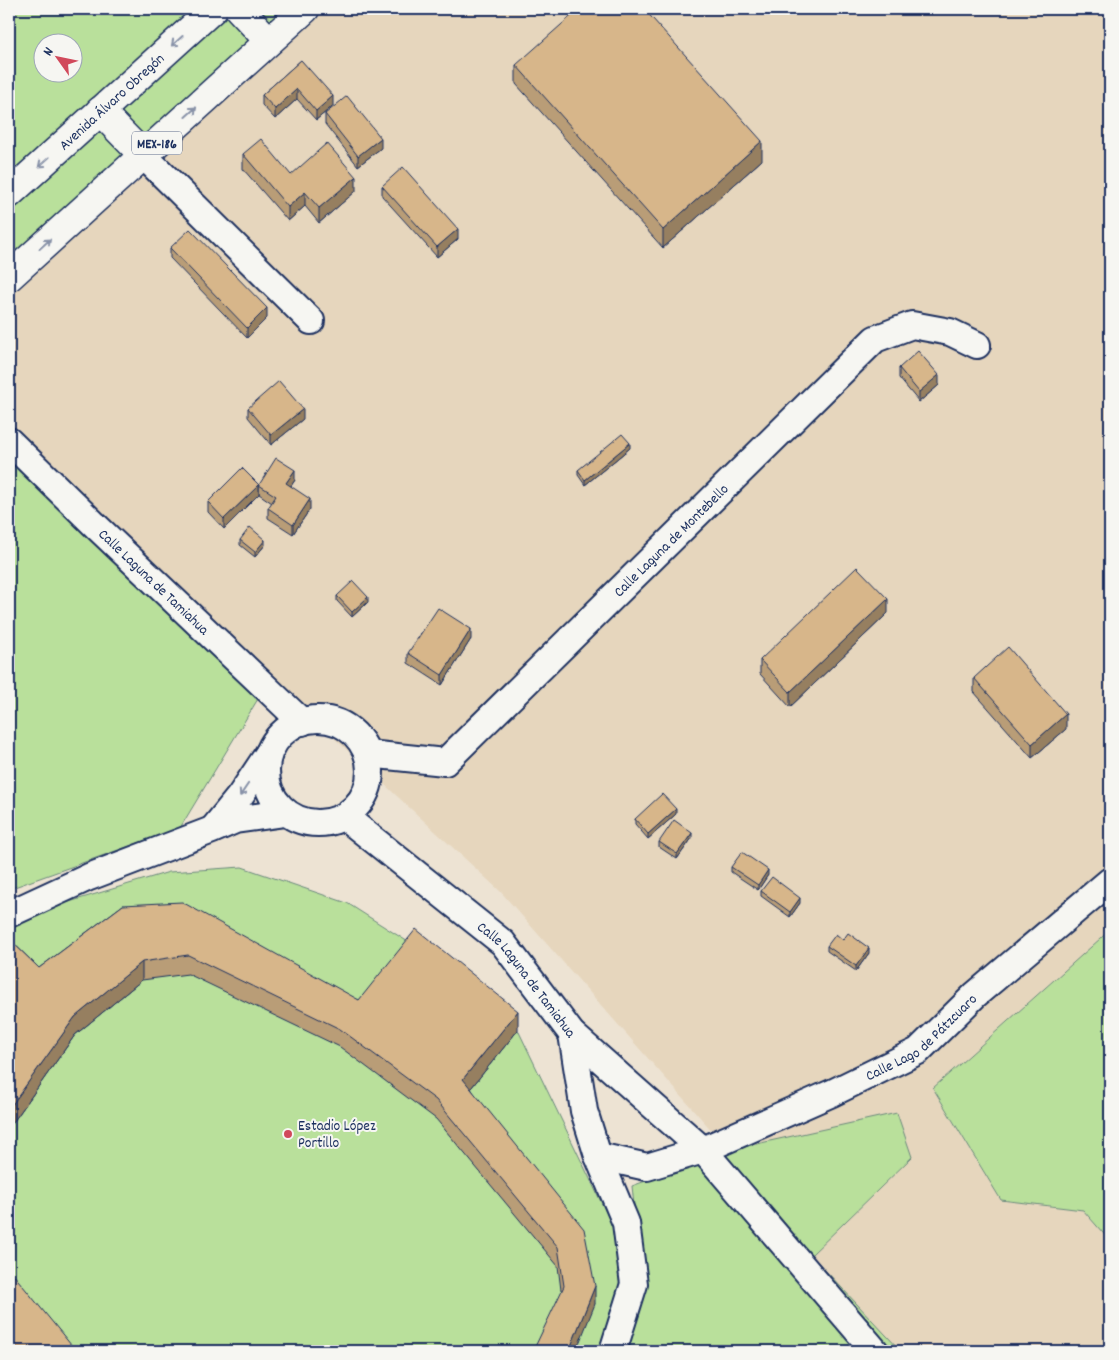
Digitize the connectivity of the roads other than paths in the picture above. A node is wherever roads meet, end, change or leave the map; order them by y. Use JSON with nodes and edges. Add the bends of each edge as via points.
{"nodes":[{"id":1,"x":213,"y":9,"type":"edge"},
{"id":2,"x":239,"y":9,"type":"edge"},
{"id":3,"x":304,"y":9,"type":"edge"},
{"id":4,"x":269,"y":41,"type":"junction"},
{"id":5,"x":100,"y":111,"type":"junction"},
{"id":6,"x":143,"y":156,"type":"junction"},
{"id":7,"x":9,"y":194,"type":"edge"},
{"id":8,"x":9,"y":277,"type":"edge"},
{"id":9,"x":311,"y":321,"type":"dead end"},
{"id":10,"x":977,"y":345,"type":"dead end"},
{"id":11,"x":9,"y":441,"type":"edge"},
{"id":12,"x":302,"y":722,"type":"junction"},
{"id":13,"x":271,"y":749,"type":"junction"},
{"id":14,"x":368,"y":754,"type":"junction"},
{"id":15,"x":286,"y":813,"type":"junction"},
{"id":16,"x":345,"y":816,"type":"junction"},
{"id":17,"x":212,"y":830,"type":"junction"},
{"id":18,"x":1110,"y":881,"type":"edge"},
{"id":19,"x":9,"y":914,"type":"edge"},
{"id":20,"x":572,"y":1034,"type":"junction"},
{"id":21,"x":703,"y":1150,"type":"junction"},
{"id":22,"x":598,"y":1156,"type":"junction"},
{"id":23,"x":613,"y":1351,"type":"edge"},
{"id":24,"x":875,"y":1351,"type":"edge"}],
"edges":[{"from":1,"to":5,"type":"main road","name":"Avenida Álvaro Obregón","one_way":true},
{"from":2,"to":4,"type":"main road"},
{"from":3,"to":4,"type":"main road","number":"MEX-186"},
{"from":6,"to":4,"type":"main road","number":"MEX-186","one_way":true},
{"from":5,"to":6,"type":"main road"},
{"from":5,"to":7,"type":"main road","name":"Avenida Álvaro Obregón","one_way":true},
{"from":8,"to":6,"type":"main road","number":"MEX-186","one_way":true},
{"from":6,"to":9,"type":"street"},
{"from":10,"to":14,"type":"street","name":"Calle Laguna de Montebello","via":[[950,332],[912,325],[875,339],[445,762]]},
{"from":11,"to":12,"type":"street","name":"Calle Laguna de Tamiahua"},
{"from":12,"to":13,"type":"street","via":[[278,737]]},
{"from":12,"to":14,"type":"street","via":[[334,721],[349,729]]},
{"from":13,"to":15,"type":"street","via":[[266,766],[267,784],[274,800]]},
{"from":13,"to":17,"type":"street","one_way":true,"via":[[240,796]]},
{"from":14,"to":16,"type":"street","via":[[371,772],[368,789],[358,805]]},
{"from":15,"to":16,"type":"street","via":[[315,824]]},
{"from":15,"to":17,"type":"street","via":[[236,820]]},
{"from":16,"to":20,"type":"street","name":"Calle Laguna de Tamiahua","via":[[503,943]]},
{"from":17,"to":19,"type":"street","via":[[89,877]]},
{"from":18,"to":21,"type":"street","name":"Calle Lago de Pátzcuaro","via":[[974,995],[918,1050],[832,1093]]},
{"from":20,"to":21,"type":"street","name":"Calle Laguna de Tamiahua"},
{"from":20,"to":22,"type":"street","via":[[584,1111]]},
{"from":21,"to":22,"type":"street","name":"Calle Lago de Pátzcuaro","via":[[647,1167]]},
{"from":21,"to":24,"type":"street","name":"Calle Laguna de Tamiahua"},
{"from":22,"to":23,"type":"street","via":[[626,1223],[634,1284]]}]}
